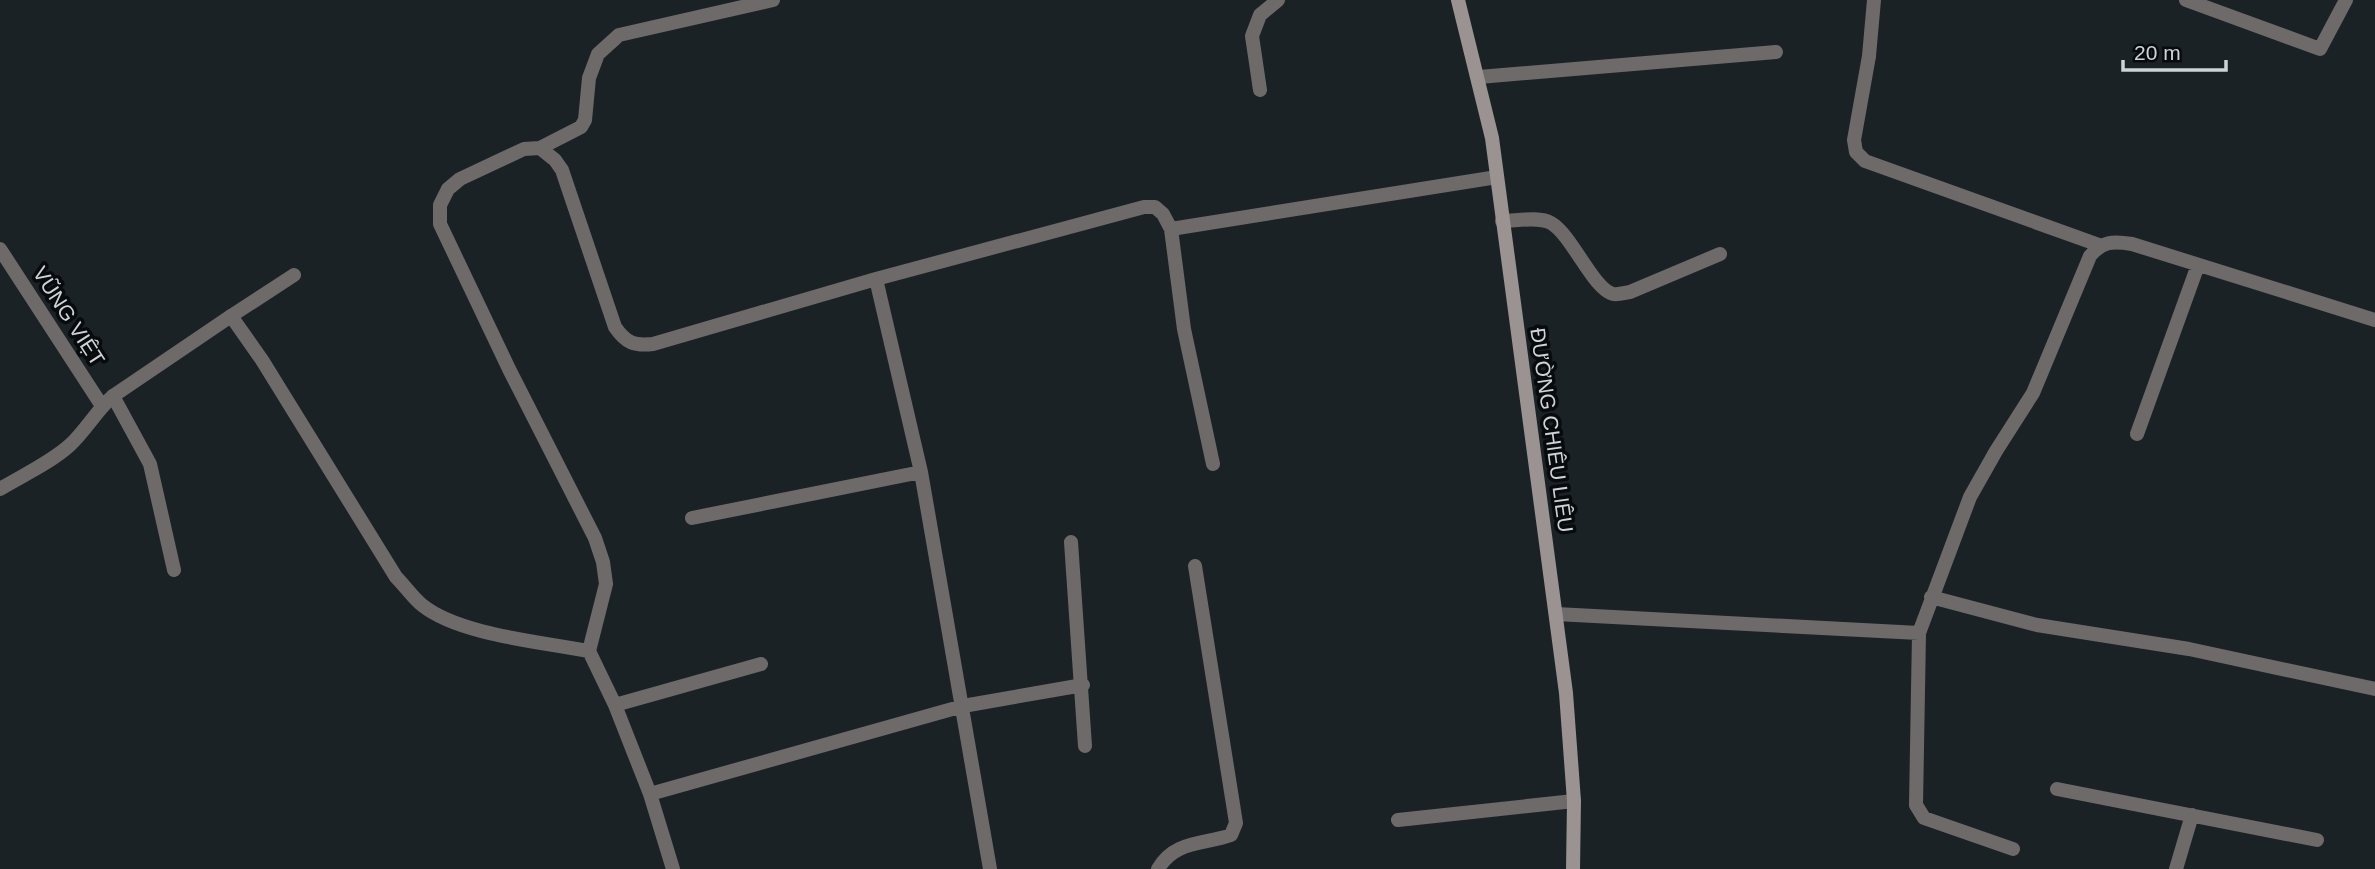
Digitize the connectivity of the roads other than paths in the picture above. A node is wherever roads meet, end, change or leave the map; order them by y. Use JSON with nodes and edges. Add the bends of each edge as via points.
{"nodes":[{"id":1,"x":773,"y":0,"type":"edge"},
{"id":2,"x":1278,"y":0,"type":"edge"},
{"id":3,"x":1458,"y":0,"type":"edge"},
{"id":4,"x":1874,"y":0,"type":"edge"},
{"id":5,"x":2186,"y":0,"type":"edge"},
{"id":6,"x":2346,"y":0,"type":"edge"},
{"id":7,"x":1776,"y":52,"type":"dead end"},
{"id":8,"x":1479,"y":77,"type":"junction"},
{"id":9,"x":1260,"y":90,"type":"dead end"},
{"id":10,"x":540,"y":148,"type":"junction"},
{"id":11,"x":1497,"y":177,"type":"junction"},
{"id":12,"x":1502,"y":220,"type":"junction"},
{"id":13,"x":1171,"y":229,"type":"junction"},
{"id":14,"x":2099,"y":245,"type":"junction"},
{"id":15,"x":0,"y":249,"type":"edge"},
{"id":16,"x":1720,"y":254,"type":"dead end"},
{"id":17,"x":2198,"y":265,"type":"junction"},
{"id":18,"x":294,"y":275,"type":"dead end"},
{"id":19,"x":876,"y":279,"type":"junction"},
{"id":20,"x":231,"y":316,"type":"junction"},
{"id":21,"x":2375,"y":320,"type":"edge"},
{"id":22,"x":108,"y":401,"type":"junction"},
{"id":23,"x":2137,"y":434,"type":"dead end"},
{"id":24,"x":1213,"y":464,"type":"dead end"},
{"id":25,"x":921,"y":472,"type":"junction"},
{"id":26,"x":0,"y":489,"type":"edge"},
{"id":27,"x":692,"y":518,"type":"dead end"},
{"id":28,"x":1071,"y":542,"type":"dead end"},
{"id":29,"x":1195,"y":566,"type":"dead end"},
{"id":30,"x":174,"y":570,"type":"dead end"},
{"id":31,"x":1931,"y":597,"type":"junction"},
{"id":32,"x":1556,"y":614,"type":"junction"},
{"id":33,"x":1919,"y":633,"type":"junction"},
{"id":34,"x":589,"y":651,"type":"junction"},
{"id":35,"x":761,"y":664,"type":"dead end"},
{"id":36,"x":1083,"y":685,"type":"junction"},
{"id":37,"x":2375,"y":689,"type":"edge"},
{"id":38,"x":615,"y":705,"type":"junction"},
{"id":39,"x":963,"y":706,"type":"junction"},
{"id":40,"x":1085,"y":746,"type":"dead end"},
{"id":41,"x":2057,"y":789,"type":"dead end"},
{"id":42,"x":649,"y":794,"type":"junction"},
{"id":43,"x":1574,"y":801,"type":"junction"},
{"id":44,"x":2192,"y":815,"type":"junction"},
{"id":45,"x":1398,"y":820,"type":"dead end"},
{"id":46,"x":2318,"y":840,"type":"dead end"},
{"id":47,"x":2013,"y":849,"type":"dead end"},
{"id":48,"x":673,"y":869,"type":"edge"},
{"id":49,"x":990,"y":869,"type":"edge"},
{"id":50,"x":1158,"y":869,"type":"edge"},
{"id":51,"x":1573,"y":869,"type":"edge"},
{"id":52,"x":2176,"y":869,"type":"edge"}],
"edges":[{"from":1,"to":10,"type":"street","via":[[619,35],[598,54],[581,127]]},
{"from":2,"to":9,"type":"street","via":[[1260,15],[1252,36]]},
{"from":3,"to":8,"type":"street","name":"ĐƯỜNG CHIÊU LIÊU"},
{"from":4,"to":14,"type":"street","via":[[1856,152],[1865,161]]},
{"from":5,"to":6,"type":"street","via":[[2320,49]]},
{"from":7,"to":8,"type":"street"},
{"from":8,"to":11,"type":"street","name":"ĐƯỜNG CHIÊU LIÊU"},
{"from":10,"to":19,"type":"street","via":[[562,170],[615,327],[624,340],[639,346]]},
{"from":10,"to":34,"type":"street","via":[[524,149],[460,179],[440,205],[440,224],[595,538],[606,584]]},
{"from":11,"to":12,"type":"street","name":"ĐƯỜNG CHIÊU LIÊU"},
{"from":11,"to":13,"type":"street"},
{"from":12,"to":16,"type":"street","via":[[1552,223],[1600,284],[1616,295]]},
{"from":12,"to":32,"type":"street","name":"ĐƯỜNG CHIÊU LIÊU"},
{"from":13,"to":19,"type":"street","via":[[1155,207],[1143,207]]},
{"from":13,"to":24,"type":"street","via":[[1184,329]]},
{"from":14,"to":17,"type":"street","via":[[2114,241],[2132,244]]},
{"from":14,"to":31,"type":"street","via":[[2090,256],[2033,393],[1970,497]]},
{"from":15,"to":22,"type":"street","name":"VŨNG VIỆT"},
{"from":17,"to":21,"type":"street"},
{"from":17,"to":23,"type":"street"},
{"from":18,"to":20,"type":"street"},
{"from":19,"to":25,"type":"street"},
{"from":20,"to":22,"type":"street"},
{"from":20,"to":34,"type":"street","via":[[396,577],[422,605],[453,622]]},
{"from":22,"to":26,"type":"street","via":[[66,448]]},
{"from":22,"to":30,"type":"street","name":"VŨNG VIỆT","via":[[150,464]]},
{"from":25,"to":27,"type":"street"},
{"from":25,"to":39,"type":"street"},
{"from":28,"to":36,"type":"street"},
{"from":29,"to":50,"type":"street","via":[[1236,823],[1231,835],[1188,845],[1165,856]]},
{"from":31,"to":33,"type":"street"},
{"from":31,"to":37,"type":"street","via":[[2037,625],[2189,649]]},
{"from":32,"to":33,"type":"street"},
{"from":32,"to":43,"type":"street","name":"ĐƯỜNG CHIÊU LIÊU"},
{"from":33,"to":47,"type":"street","via":[[1916,804],[1924,818]]},
{"from":34,"to":38,"type":"street"},
{"from":35,"to":38,"type":"street"},
{"from":36,"to":39,"type":"street"},
{"from":36,"to":40,"type":"street"},
{"from":38,"to":42,"type":"street"},
{"from":39,"to":42,"type":"street"},
{"from":39,"to":49,"type":"street"},
{"from":41,"to":44,"type":"street"},
{"from":42,"to":48,"type":"street"},
{"from":43,"to":45,"type":"street"},
{"from":43,"to":51,"type":"street","name":"ĐƯỜNG CHIÊU LIÊU"},
{"from":44,"to":46,"type":"street"},
{"from":44,"to":52,"type":"street"}]}
